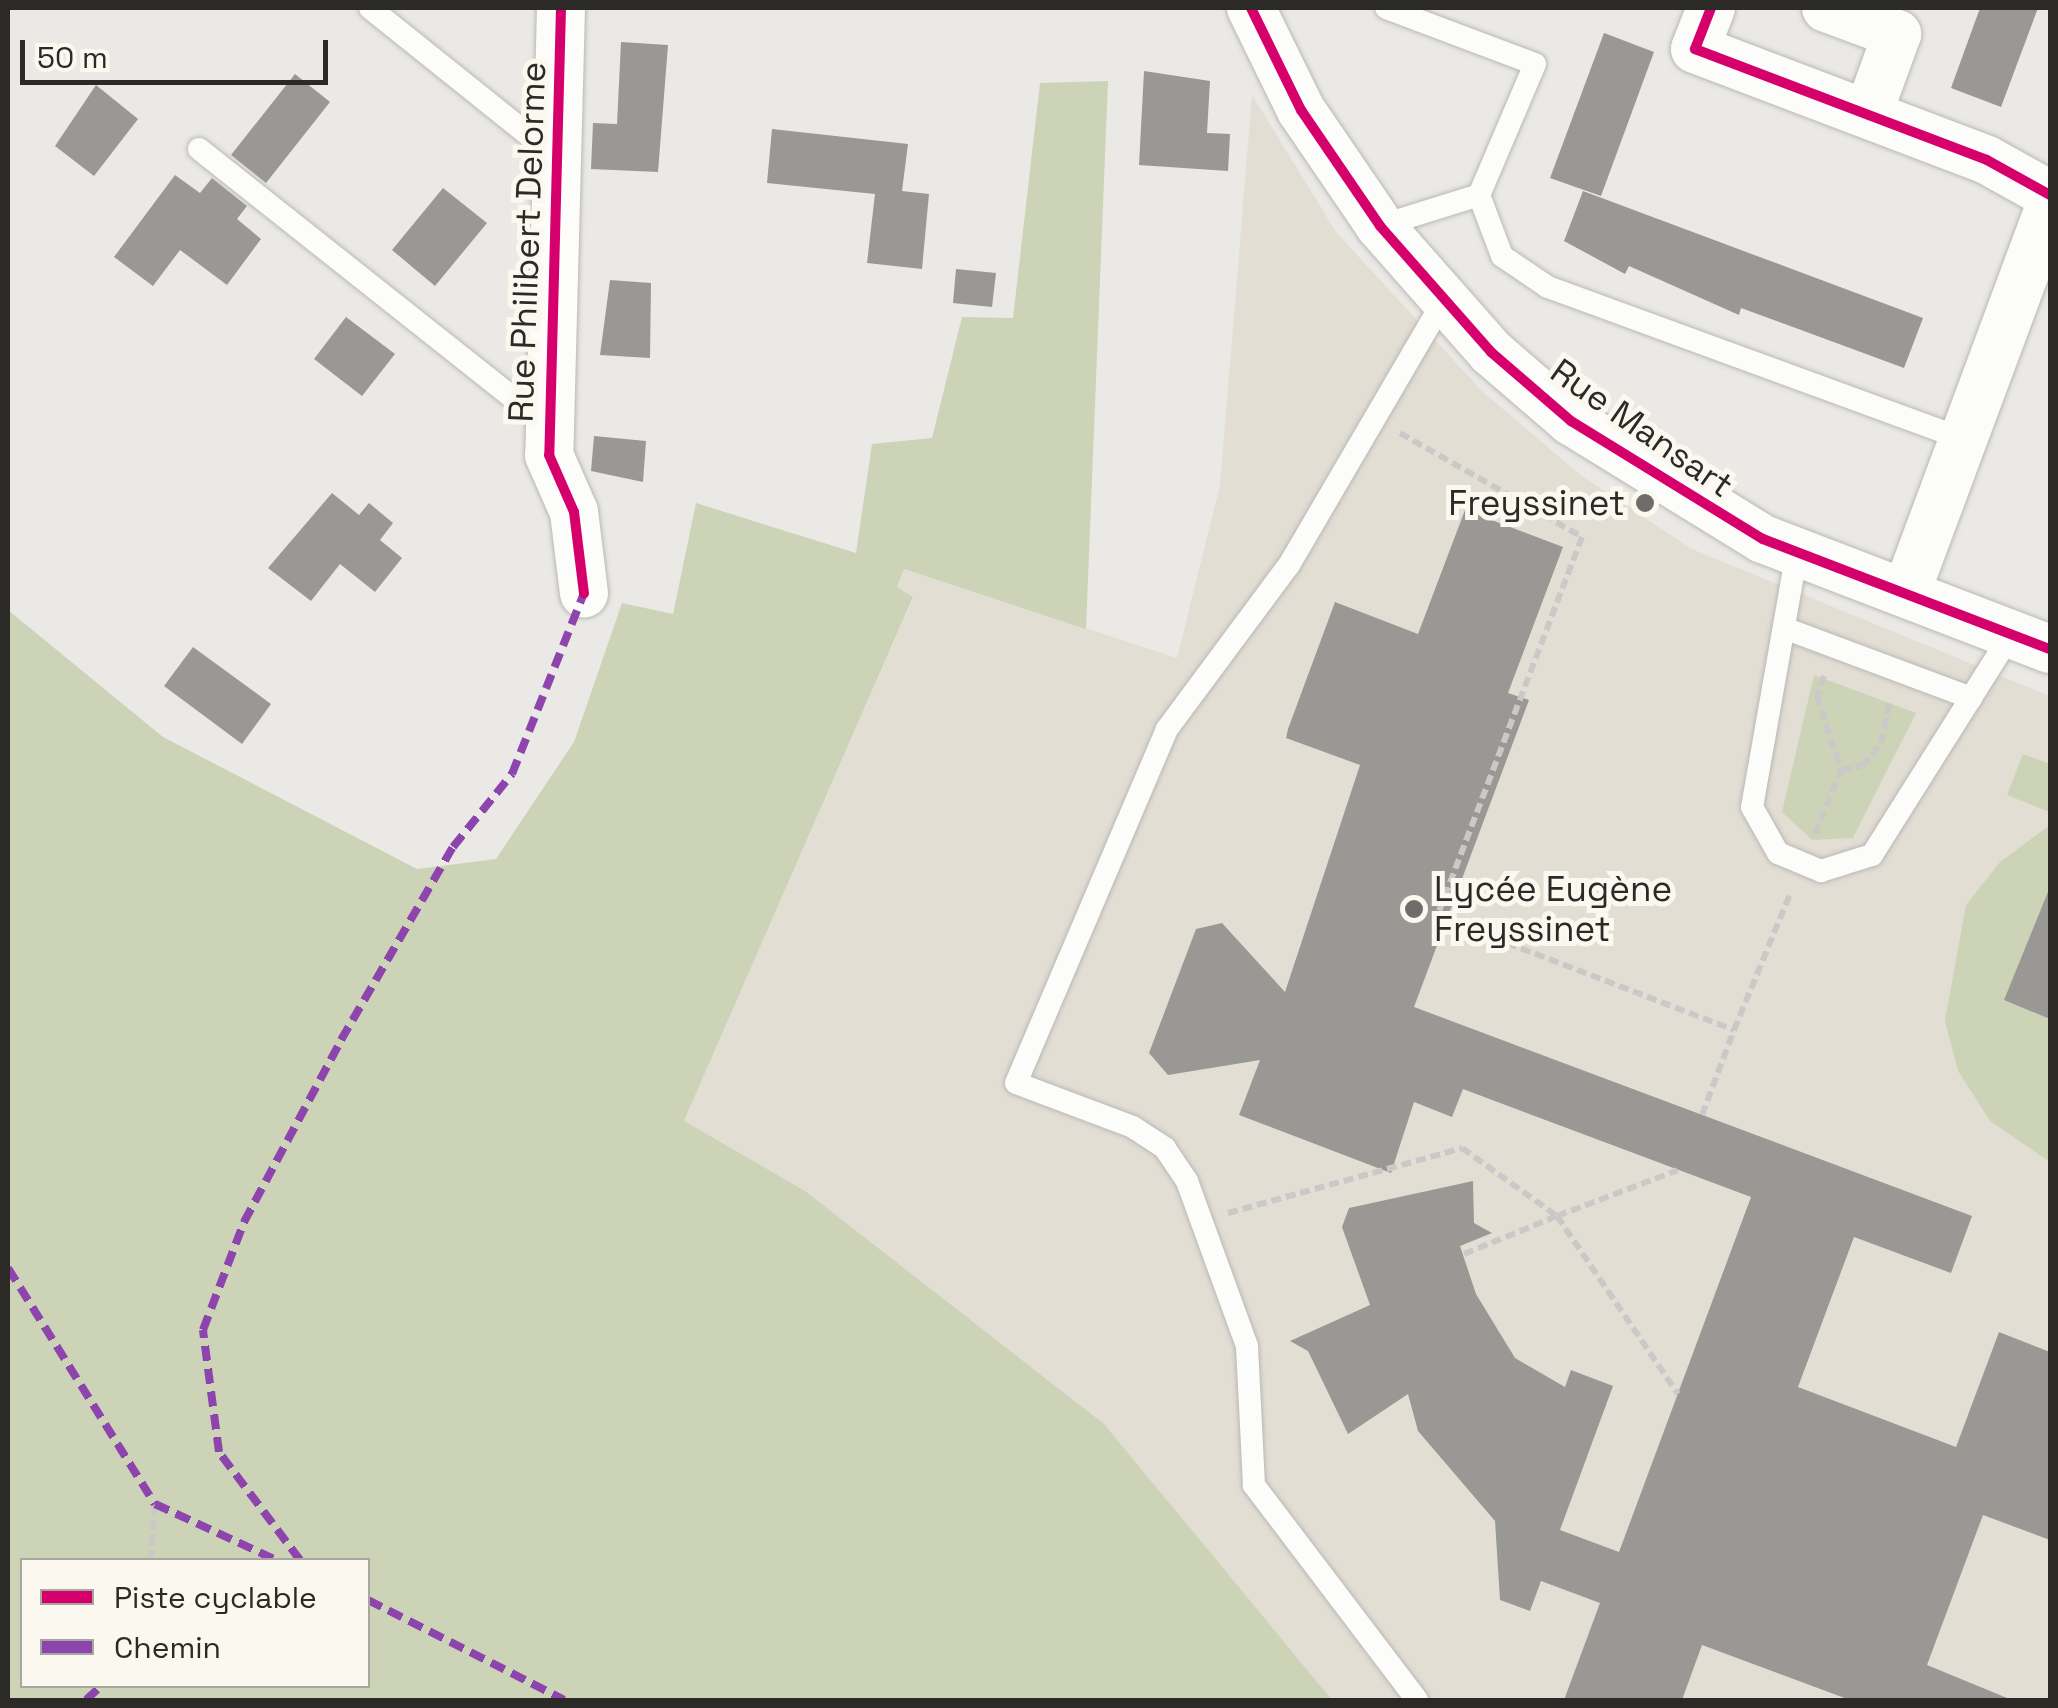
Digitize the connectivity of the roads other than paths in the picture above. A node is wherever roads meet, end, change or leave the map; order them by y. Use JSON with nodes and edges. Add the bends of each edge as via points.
{"nodes":[{"id":1,"x":370,"y":8,"type":"edge"},
{"id":2,"x":561,"y":8,"type":"edge"},
{"id":3,"x":1252,"y":8,"type":"edge"},
{"id":4,"x":1386,"y":8,"type":"edge"},
{"id":5,"x":1711,"y":8,"type":"edge"},
{"id":6,"x":1826,"y":8,"type":"edge"},
{"id":7,"x":1868,"y":114,"type":"junction"},
{"id":8,"x":199,"y":149,"type":"dead end"},
{"id":9,"x":556,"y":157,"type":"junction"},
{"id":10,"x":1479,"y":195,"type":"junction"},
{"id":11,"x":2050,"y":195,"type":"edge"},
{"id":12,"x":2050,"y":205,"type":"edge"},
{"id":13,"x":1380,"y":226,"type":"junction"},
{"id":14,"x":1444,"y":300,"type":"junction"},
{"id":15,"x":550,"y":426,"type":"junction"},
{"id":16,"x":1967,"y":440,"type":"junction"},
{"id":17,"x":1797,"y":552,"type":"junction"},
{"id":18,"x":584,"y":593,"type":"dead end"},
{"id":19,"x":1906,"y":593,"type":"junction"},
{"id":20,"x":1784,"y":628,"type":"junction"},
{"id":21,"x":2031,"y":642,"type":"edge"},
{"id":22,"x":1971,"y":698,"type":"junction"},
{"id":23,"x":1417,"y":1700,"type":"edge"}],
"edges":[{"from":1,"to":9,"type":"lane"},
{"from":2,"to":9,"type":"street","name":"Rue Philibert Delorme"},
{"from":3,"to":13,"type":"street","name":"Rue Mansart","via":[[1302,110]]},
{"from":4,"to":10,"type":"lane","via":[[1535,64]]},
{"from":5,"to":7,"type":"street","via":[[1695,49]]},
{"from":6,"to":7,"type":"street","via":[[1897,34]]},
{"from":7,"to":11,"type":"street","via":[[1988,160]]},
{"from":8,"to":15,"type":"lane"},
{"from":9,"to":15,"type":"street","name":"Rue Philibert Delorme"},
{"from":10,"to":13,"type":"lane"},
{"from":10,"to":16,"type":"lane","via":[[1502,256],[1548,287]]},
{"from":12,"to":16,"type":"street"},
{"from":13,"to":14,"type":"street","name":"Rue Mansart"},
{"from":14,"to":17,"type":"street","name":"Rue Mansart","via":[[1571,421],[1676,493]]},
{"from":14,"to":23,"type":"lane","via":[[1289,565],[1167,729],[1016,1083],[1165,1148],[1201,1220],[1247,1346],[1254,1485]]},
{"from":15,"to":18,"type":"street","name":"Rue Philibert Delorme"},
{"from":16,"to":19,"type":"street"},
{"from":17,"to":19,"type":"street","name":"Rue Mansart"},
{"from":17,"to":20,"type":"lane"},
{"from":19,"to":21,"type":"street","name":"Rue Mansart"},
{"from":20,"to":22,"type":"lane"},
{"from":20,"to":22,"type":"lane","via":[[1752,808],[1778,854],[1803,864],[1820,870],[1872,854]]},
{"from":21,"to":22,"type":"lane"}]}
